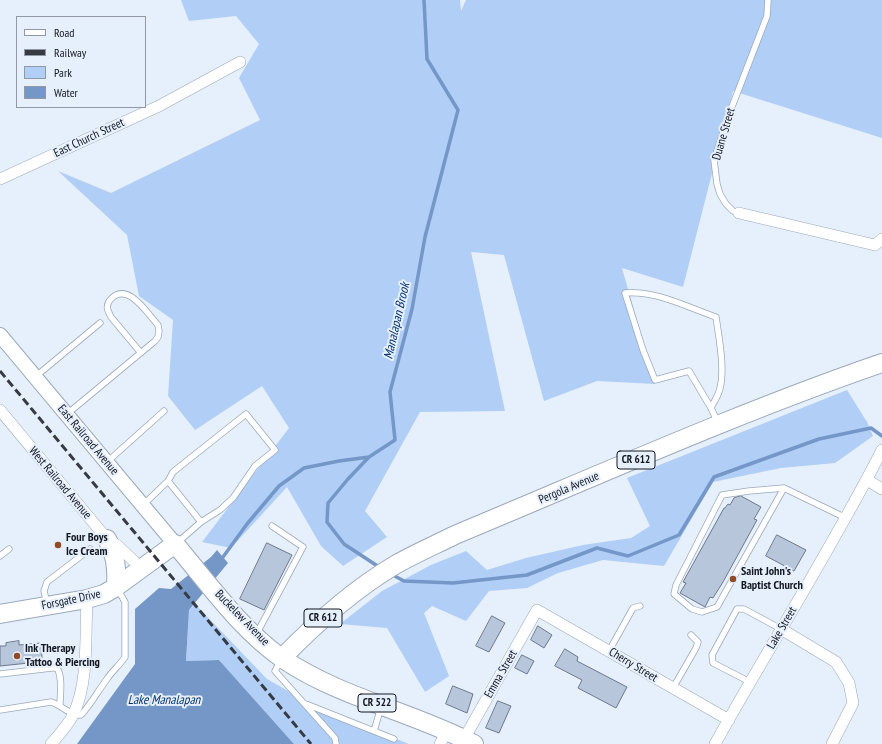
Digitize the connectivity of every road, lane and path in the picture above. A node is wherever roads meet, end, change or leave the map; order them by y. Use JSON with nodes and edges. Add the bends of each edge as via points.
{"nodes":[{"id":1,"x":768,"y":0,"type":"edge"},
{"id":2,"x":240,"y":62,"type":"dead end"},
{"id":3,"x":0,"y":179,"type":"edge"},
{"id":4,"x":739,"y":213,"type":"joint"},
{"id":5,"x":880,"y":246,"type":"edge"},
{"id":6,"x":100,"y":323,"type":"dead end"},
{"id":7,"x":0,"y":335,"type":"edge"},
{"id":8,"x":141,"y":353,"type":"junction"},
{"id":9,"x":882,"y":364,"type":"edge"},
{"id":10,"x":35,"y":377,"type":"junction"},
{"id":11,"x":711,"y":408,"type":"junction"},
{"id":12,"x":0,"y":410,"type":"edge"},
{"id":13,"x":164,"y":411,"type":"dead end"},
{"id":14,"x":67,"y":414,"type":"junction"},
{"id":15,"x":718,"y":425,"type":"junction"},
{"id":16,"x":882,"y":450,"type":"edge"},
{"id":17,"x":107,"y":462,"type":"junction"},
{"id":18,"x":867,"y":480,"type":"junction"},
{"id":19,"x":168,"y":481,"type":"junction"},
{"id":20,"x":784,"y":488,"type":"junction"},
{"id":21,"x":882,"y":489,"type":"edge"},
{"id":22,"x":142,"y":505,"type":"junction"},
{"id":23,"x":846,"y":518,"type":"junction"},
{"id":24,"x":201,"y":522,"type":"junction"},
{"id":25,"x":272,"y":526,"type":"dead end"},
{"id":26,"x":107,"y":539,"type":"junction"},
{"id":27,"x":176,"y":544,"type":"junction"},
{"id":28,"x":9,"y":549,"type":"dead end"},
{"id":29,"x":90,"y":549,"type":"dead end"},
{"id":30,"x":0,"y":556,"type":"edge"},
{"id":31,"x":141,"y":568,"type":"junction"},
{"id":32,"x":116,"y":587,"type":"junction"},
{"id":33,"x":87,"y":599,"type":"junction"},
{"id":34,"x":47,"y":606,"type":"junction"},
{"id":35,"x":640,"y":606,"type":"dead end"},
{"id":36,"x":537,"y":610,"type":"joint"},
{"id":37,"x":0,"y":614,"type":"edge"},
{"id":38,"x":781,"y":629,"type":"junction"},
{"id":39,"x":691,"y":635,"type":"dead end"},
{"id":40,"x":255,"y":636,"type":"junction"},
{"id":41,"x":608,"y":651,"type":"junction"},
{"id":42,"x":282,"y":658,"type":"junction"},
{"id":43,"x":0,"y":674,"type":"edge"},
{"id":44,"x":750,"y":682,"type":"junction"},
{"id":45,"x":673,"y":689,"type":"junction"},
{"id":46,"x":304,"y":704,"type":"junction"},
{"id":47,"x":60,"y":705,"type":"junction"},
{"id":48,"x":382,"y":705,"type":"junction"},
{"id":49,"x":0,"y":710,"type":"edge"},
{"id":50,"x":73,"y":715,"type":"junction"},
{"id":51,"x":729,"y":720,"type":"junction"},
{"id":52,"x":374,"y":731,"type":"junction"},
{"id":53,"x":444,"y":738,"type":"edge"},
{"id":54,"x":394,"y":739,"type":"dead end"},
{"id":55,"x":469,"y":741,"type":"edge"},
{"id":56,"x":51,"y":744,"type":"edge"},
{"id":57,"x":336,"y":744,"type":"edge"},
{"id":58,"x":716,"y":744,"type":"edge"},
{"id":59,"x":832,"y":744,"type":"edge"}],
"edges":[{"from":1,"to":4,"type":"lane","name":"Duane Street","via":[[768,16],[714,160],[720,194],[733,211]]},
{"from":2,"to":3,"type":"street","name":"East Church Street","via":[[159,106]]},
{"from":4,"to":5,"type":"street","name":"Duane Street"},
{"from":6,"to":10,"type":"lane"},
{"from":7,"to":10,"type":"street","name":"East Railroad Avenue","number":"CR 522"},
{"from":8,"to":8,"type":"lane","via":[[158,337],[158,325],[132,296],[125,293],[115,296],[109,301],[108,311]]},
{"from":8,"to":14,"type":"lane"},
{"from":9,"to":15,"type":"main road","name":"Pergola Avenue","number":"CR 612","via":[[821,384]]},
{"from":10,"to":14,"type":"street","name":"East Railroad Avenue","number":"CR 522"},
{"from":11,"to":11,"type":"lane","via":[[720,391],[722,380],[716,317],[659,297],[636,292],[624,293],[655,380],[689,371]]},
{"from":11,"to":15,"type":"lane"},
{"from":12,"to":26,"type":"street","name":"West Railroad Avenue"},
{"from":13,"to":17,"type":"lane"},
{"from":14,"to":17,"type":"street","name":"East Railroad Avenue","number":"CR 522"},
{"from":15,"to":42,"type":"main road","name":"Pergola Avenue","number":"CR 612","via":[[418,552],[342,602],[311,628]]},
{"from":16,"to":18,"type":"street","name":"Lake Street"},
{"from":17,"to":22,"type":"street","name":"East Railroad Avenue","number":"CR 522"},
{"from":18,"to":21,"type":"street"},
{"from":18,"to":23,"type":"street","name":"Lake Street"},
{"from":19,"to":22,"type":"lane"},
{"from":19,"to":24,"type":"lane"},
{"from":19,"to":24,"type":"lane","via":[[173,472],[246,414],[275,450],[255,466],[233,498]]},
{"from":20,"to":20,"type":"lane","via":[[722,495],[676,585],[674,594],[692,609],[702,612],[717,607]]},
{"from":20,"to":23,"type":"lane"},
{"from":22,"to":27,"type":"street","name":"East Railroad Avenue","number":"CR 522"},
{"from":23,"to":38,"type":"street","name":"Lake Street"},
{"from":24,"to":27,"type":"lane"},
{"from":25,"to":40,"type":"lane","via":[[303,547]]},
{"from":26,"to":31,"type":"street","name":"West Railroad Avenue"},
{"from":26,"to":32,"type":"main road","via":[[116,562]]},
{"from":27,"to":31,"type":"main road","name":"Forsgate Drive"},
{"from":27,"to":40,"type":"main road","name":"Buckelew Avenue","number":"CR 522"},
{"from":28,"to":30,"type":"lane"},
{"from":29,"to":34,"type":"lane","via":[[47,582],[44,592]]},
{"from":31,"to":32,"type":"main road","name":"Forsgate Drive"},
{"from":32,"to":33,"type":"main road","name":"Forsgate Drive"},
{"from":32,"to":50,"type":"lane","via":[[125,602],[125,657],[81,716]]},
{"from":33,"to":34,"type":"main road","name":"Forsgate Drive"},
{"from":33,"to":50,"type":"street","via":[[82,694]]},
{"from":34,"to":37,"type":"main road","name":"Forsgate Drive"},
{"from":35,"to":41,"type":"lane","via":[[633,608]]},
{"from":36,"to":41,"type":"street","name":"Cherry Street"},
{"from":36,"to":55,"type":"street","name":"Emma Street"},
{"from":38,"to":44,"type":"street","name":"Lake Street"},
{"from":38,"to":44,"type":"lane","via":[[744,609],[737,609],[712,655],[713,663]]},
{"from":38,"to":59,"type":"street","via":[[836,662],[849,683],[853,703]]},
{"from":39,"to":45,"type":"lane","via":[[698,642],[696,648]]},
{"from":40,"to":42,"type":"main road","name":"Buckelew Avenue","number":"CR 522"},
{"from":41,"to":45,"type":"street","name":"Cherry Street"},
{"from":42,"to":46,"type":"lane","via":[[275,672]]},
{"from":42,"to":48,"type":"main road","name":"Buckelew Avenue","number":"CR 522","via":[[309,674]]},
{"from":43,"to":47,"type":"lane","via":[[57,668]]},
{"from":44,"to":51,"type":"street","name":"Lake Street"},
{"from":45,"to":51,"type":"street","name":"Cherry Street"},
{"from":46,"to":52,"type":"lane"},
{"from":46,"to":57,"type":"lane","via":[[335,738]]},
{"from":47,"to":49,"type":"lane","via":[[51,702]]},
{"from":47,"to":50,"type":"lane"},
{"from":48,"to":52,"type":"lane"},
{"from":48,"to":53,"type":"main road","name":"Buckelew Avenue","number":"CR 522"},
{"from":50,"to":56,"type":"street"},
{"from":51,"to":58,"type":"street","name":"Lake Street"},
{"from":52,"to":54,"type":"lane"},
{"from":53,"to":55,"type":"main road","name":"Buckelew Avenue","number":"CR 522"}]}
